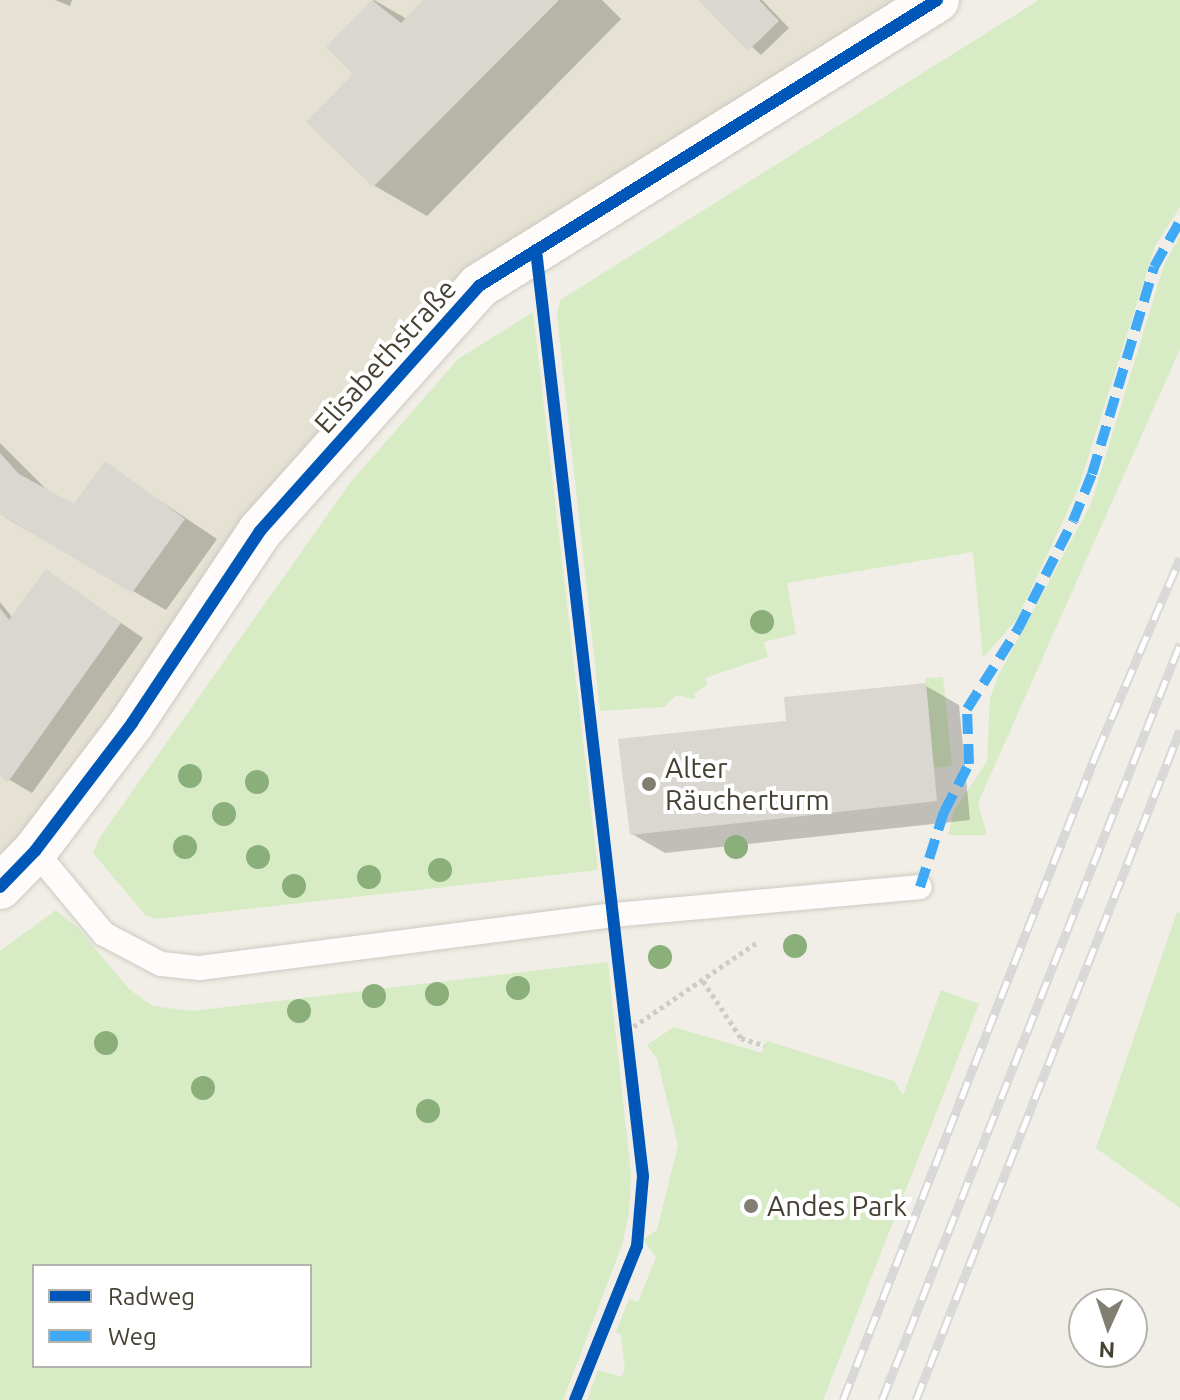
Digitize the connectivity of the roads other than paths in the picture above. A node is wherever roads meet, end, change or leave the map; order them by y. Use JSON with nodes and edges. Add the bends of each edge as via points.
{"nodes":[{"id":1,"x":937,"y":0,"type":"edge"},
{"id":2,"x":35,"y":851,"type":"junction"},
{"id":3,"x":0,"y":887,"type":"edge"},
{"id":4,"x":920,"y":887,"type":"dead end"}],
"edges":[{"from":1,"to":2,"type":"street","name":"Elisabethstraße","via":[[479,286],[260,531],[132,723]]},
{"from":2,"to":3,"type":"street","name":"Elisabethstraße"},
{"from":2,"to":4,"type":"lane","via":[[104,934],[161,964],[200,968],[613,915]]}]}
